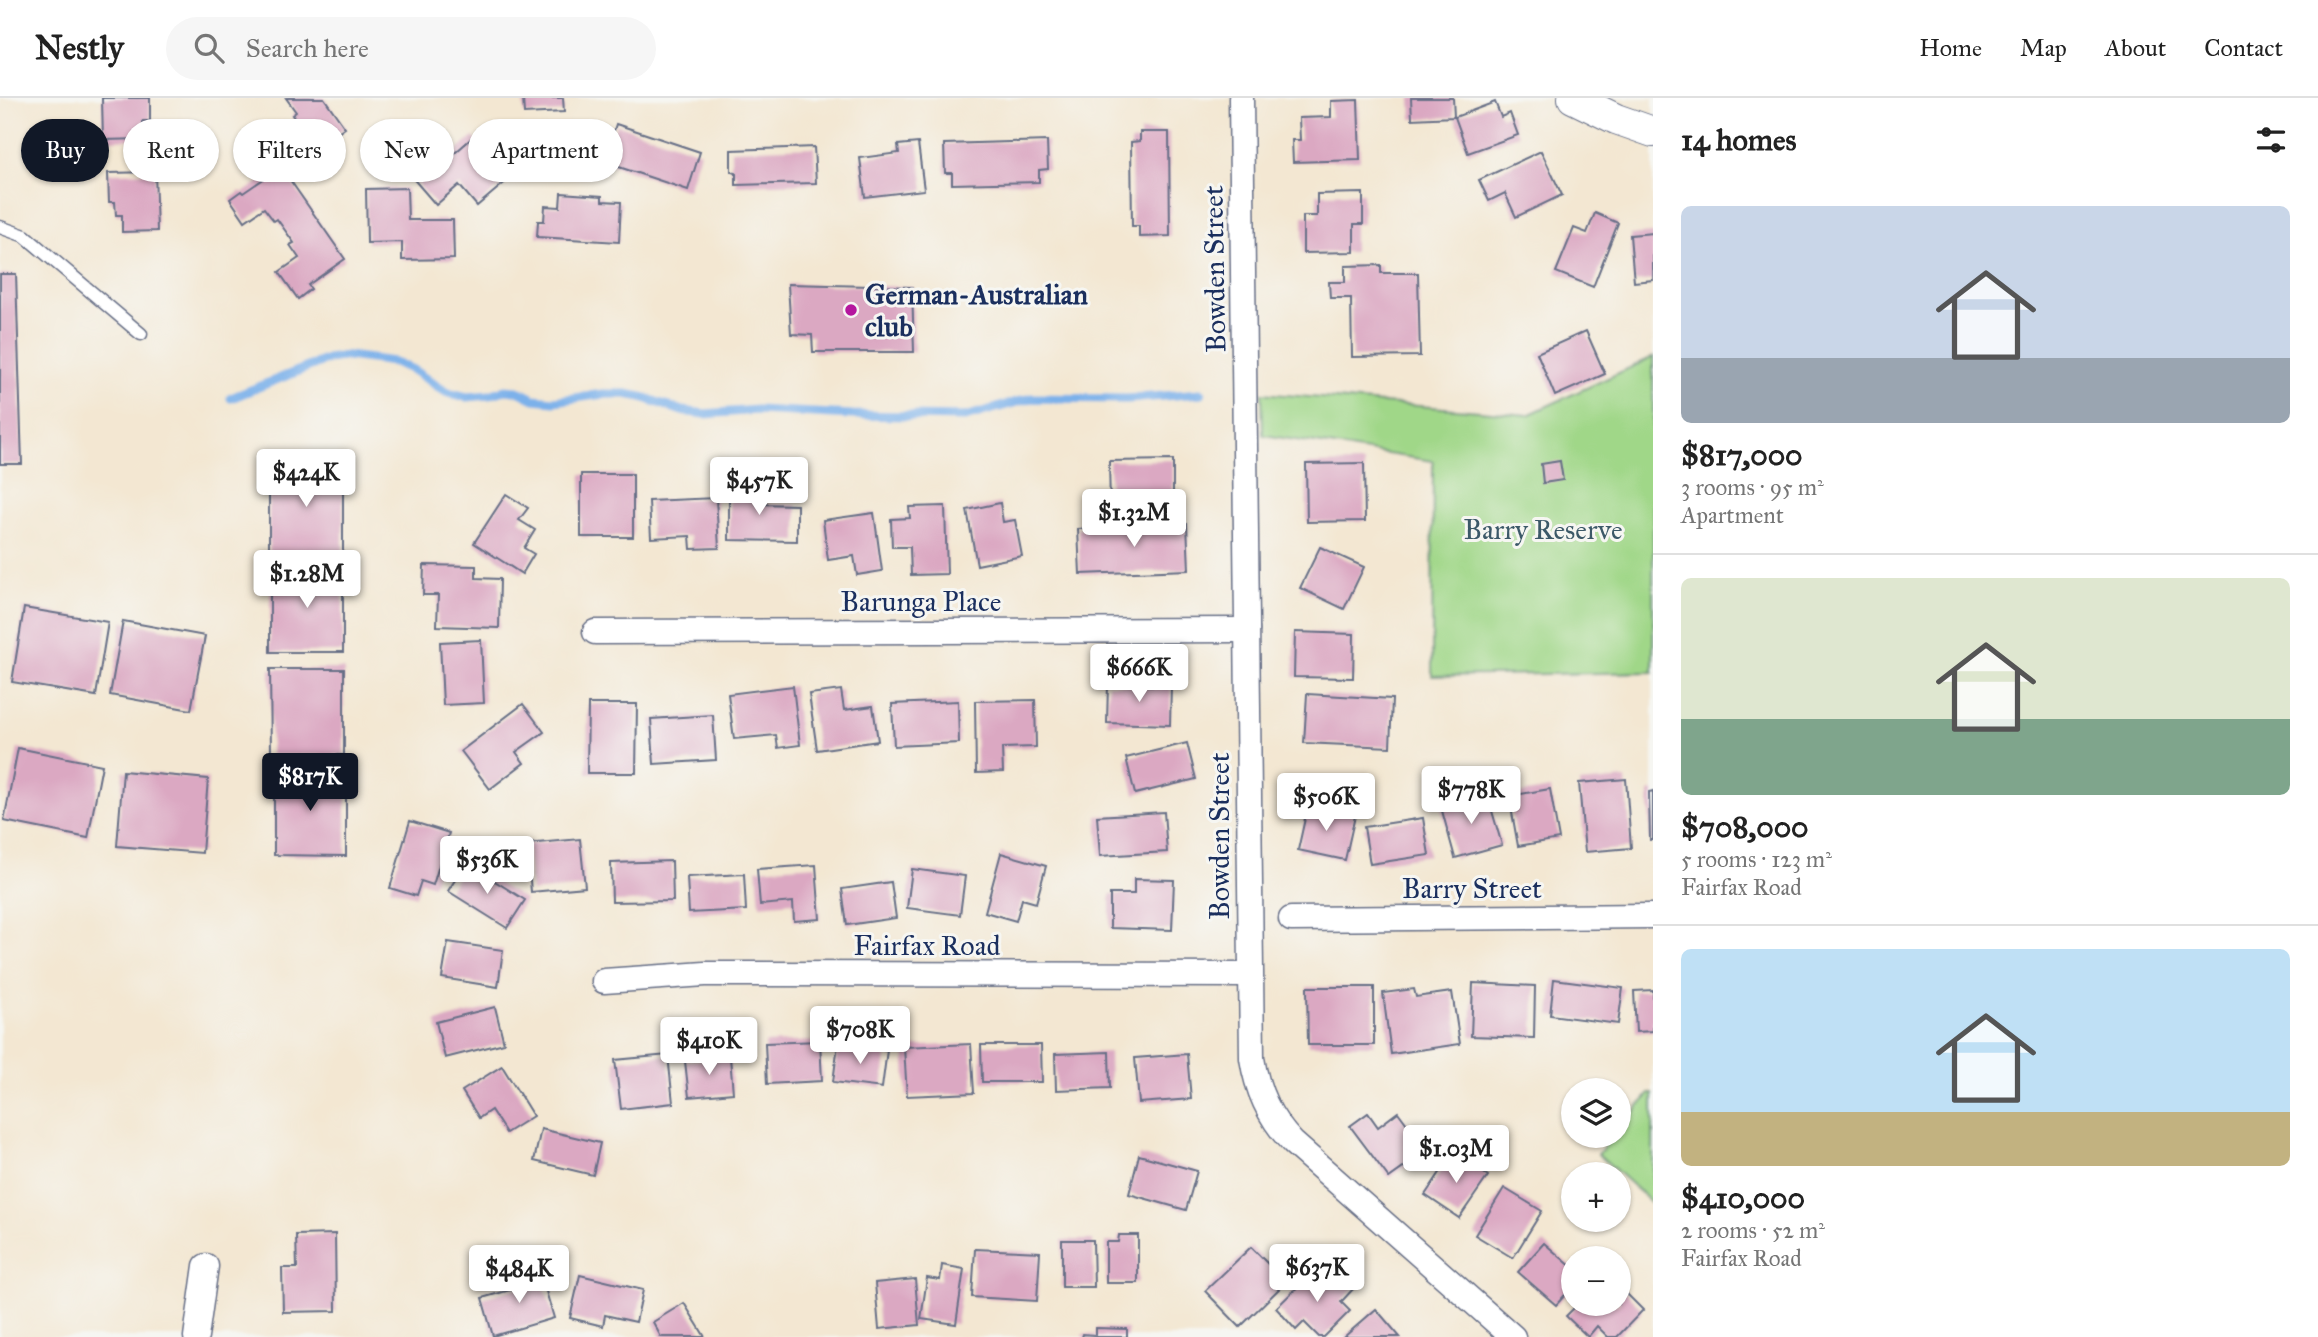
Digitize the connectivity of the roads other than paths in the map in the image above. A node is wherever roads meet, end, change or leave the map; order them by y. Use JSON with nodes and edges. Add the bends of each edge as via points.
{"nodes":[{"id":1,"x":1241,"y":98,"type":"edge"},
{"id":2,"x":1573,"y":98,"type":"edge"},
{"id":3,"x":1653,"y":132,"type":"edge"},
{"id":4,"x":0,"y":227,"type":"edge"},
{"id":5,"x":141,"y":334,"type":"dead end"},
{"id":6,"x":1247,"y":630,"type":"junction"},
{"id":7,"x":595,"y":632,"type":"dead end"},
{"id":8,"x":1653,"y":916,"type":"edge"},
{"id":9,"x":1291,"y":919,"type":"dead end"},
{"id":10,"x":1250,"y":975,"type":"junction"},
{"id":11,"x":604,"y":981,"type":"dead end"},
{"id":12,"x":206,"y":1266,"type":"dead end"},
{"id":13,"x":196,"y":1337,"type":"edge"},
{"id":14,"x":1513,"y":1337,"type":"edge"}],
"edges":[{"from":1,"to":6,"type":"street","name":"Bowden Street"},
{"from":2,"to":3,"type":"street"},
{"from":4,"to":5,"type":"lane","via":[[24,236]]},
{"from":6,"to":7,"type":"street","name":"Barunga Place"},
{"from":6,"to":10,"type":"street","name":"Bowden Street"},
{"from":8,"to":9,"type":"street","name":"Barry Street"},
{"from":10,"to":11,"type":"street","name":"Fairfax Road","via":[[705,974]]},
{"from":10,"to":14,"type":"street","name":"Bowden Street","via":[[1255,1079],[1271,1116],[1293,1143]]},
{"from":12,"to":13,"type":"street"}]}
